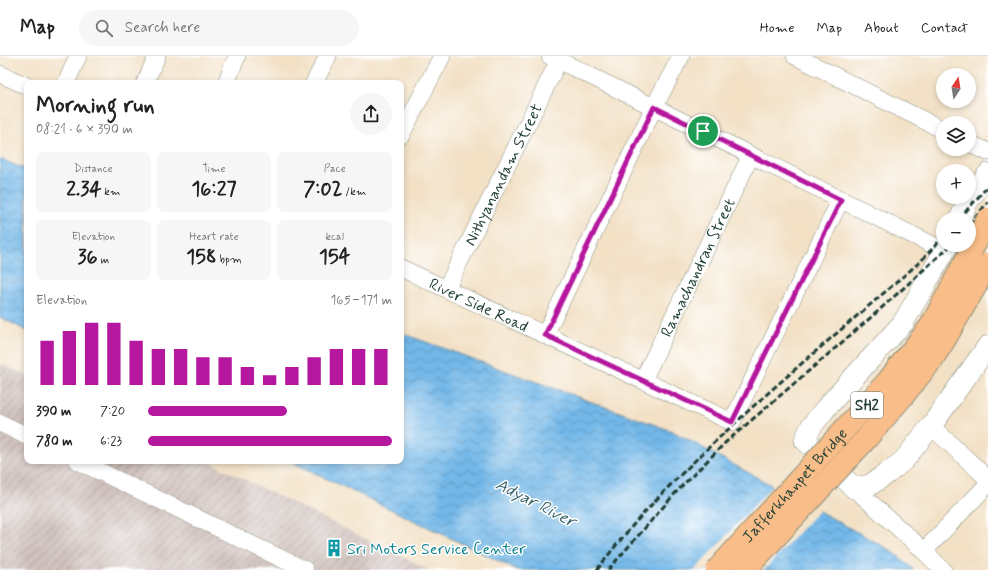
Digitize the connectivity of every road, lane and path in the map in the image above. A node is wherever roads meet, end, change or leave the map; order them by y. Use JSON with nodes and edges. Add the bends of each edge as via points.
{"nodes":[{"id":1,"x":78,"y":56,"type":"edge"},
{"id":2,"x":157,"y":56,"type":"edge"},
{"id":3,"x":237,"y":56,"type":"edge"},
{"id":4,"x":328,"y":56,"type":"edge"},
{"id":5,"x":442,"y":56,"type":"edge"},
{"id":6,"x":680,"y":56,"type":"edge"},
{"id":7,"x":795,"y":56,"type":"edge"},
{"id":8,"x":554,"y":58,"type":"edge"},
{"id":9,"x":0,"y":74,"type":"edge"},
{"id":10,"x":67,"y":80,"type":"edge"},
{"id":11,"x":146,"y":80,"type":"edge"},
{"id":12,"x":227,"y":80,"type":"edge"},
{"id":13,"x":316,"y":80,"type":"edge"},
{"id":14,"x":24,"y":85,"type":"edge"},
{"id":15,"x":654,"y":107,"type":"junction"},
{"id":16,"x":936,"y":126,"type":"edge"},
{"id":17,"x":404,"y":129,"type":"edge"},
{"id":18,"x":976,"y":146,"type":"edge"},
{"id":19,"x":988,"y":152,"type":"edge"},
{"id":20,"x":751,"y":155,"type":"junction"},
{"id":21,"x":988,"y":174,"type":"edge"},
{"id":22,"x":841,"y":200,"type":"junction"},
{"id":23,"x":963,"y":212,"type":"edge"},
{"id":24,"x":988,"y":219,"type":"edge"},
{"id":25,"x":936,"y":243,"type":"edge"},
{"id":26,"x":945,"y":252,"type":"edge"},
{"id":27,"x":988,"y":264,"type":"edge"},
{"id":28,"x":404,"y":269,"type":"edge"},
{"id":29,"x":446,"y":289,"type":"junction"},
{"id":30,"x":545,"y":335,"type":"junction"},
{"id":31,"x":988,"y":346,"type":"edge"},
{"id":32,"x":643,"y":380,"type":"junction"},
{"id":33,"x":0,"y":423,"type":"edge"},
{"id":34,"x":931,"y":426,"type":"junction"},
{"id":35,"x":24,"y":435,"type":"edge"},
{"id":36,"x":84,"y":464,"type":"edge"},
{"id":37,"x":988,"y":479,"type":"edge"},
{"id":38,"x":988,"y":484,"type":"edge"},
{"id":39,"x":854,"y":488,"type":"junction"},
{"id":40,"x":924,"y":551,"type":"junction"},
{"id":41,"x":305,"y":570,"type":"edge"},
{"id":42,"x":716,"y":570,"type":"edge"},
{"id":43,"x":746,"y":570,"type":"edge"},
{"id":44,"x":943,"y":570,"type":"edge"}],
"edges":[{"from":1,"to":10,"type":"street"},
{"from":2,"to":11,"type":"street"},
{"from":3,"to":12,"type":"street"},
{"from":4,"to":13,"type":"street"},
{"from":5,"to":17,"type":"street"},
{"from":6,"to":15,"type":"street"},
{"from":7,"to":16,"type":"street"},
{"from":8,"to":15,"type":"street"},
{"from":8,"to":29,"type":"street","name":"Nithyanandam Street"},
{"from":9,"to":14,"type":"street"},
{"from":15,"to":20,"type":"street"},
{"from":15,"to":30,"type":"street"},
{"from":18,"to":19,"type":"street"},
{"from":20,"to":22,"type":"street"},
{"from":20,"to":32,"type":"street","name":"Ramachandran Street"},
{"from":21,"to":23,"type":"street"},
{"from":22,"to":25,"type":"street"},
{"from":22,"to":32,"type":"street","name":"River Side Road","via":[[732,422]]},
{"from":24,"to":42,"type":"main road","name":"Jafferkhanpet Bridge","number":"SH2","bridge":true,"via":[[931,326],[910,354]]},
{"from":26,"to":39,"type":"street","via":[[903,323],[825,409],[811,427],[805,440]]},
{"from":27,"to":43,"type":"main road","name":"Jafferkhanpet Bridge","number":"SH2","bridge":true,"via":[[931,361],[866,439]]},
{"from":28,"to":29,"type":"street","name":"River Side Road"},
{"from":29,"to":30,"type":"street","name":"River Side Road"},
{"from":30,"to":32,"type":"street","name":"River Side Road"},
{"from":31,"to":34,"type":"street"},
{"from":33,"to":35,"type":"street"},
{"from":34,"to":37,"type":"street"},
{"from":34,"to":39,"type":"street","via":[[904,460],[888,473],[870,485]]},
{"from":36,"to":41,"type":"street"},
{"from":38,"to":40,"type":"street"},
{"from":39,"to":40,"type":"street"},
{"from":40,"to":44,"type":"street"}]}
